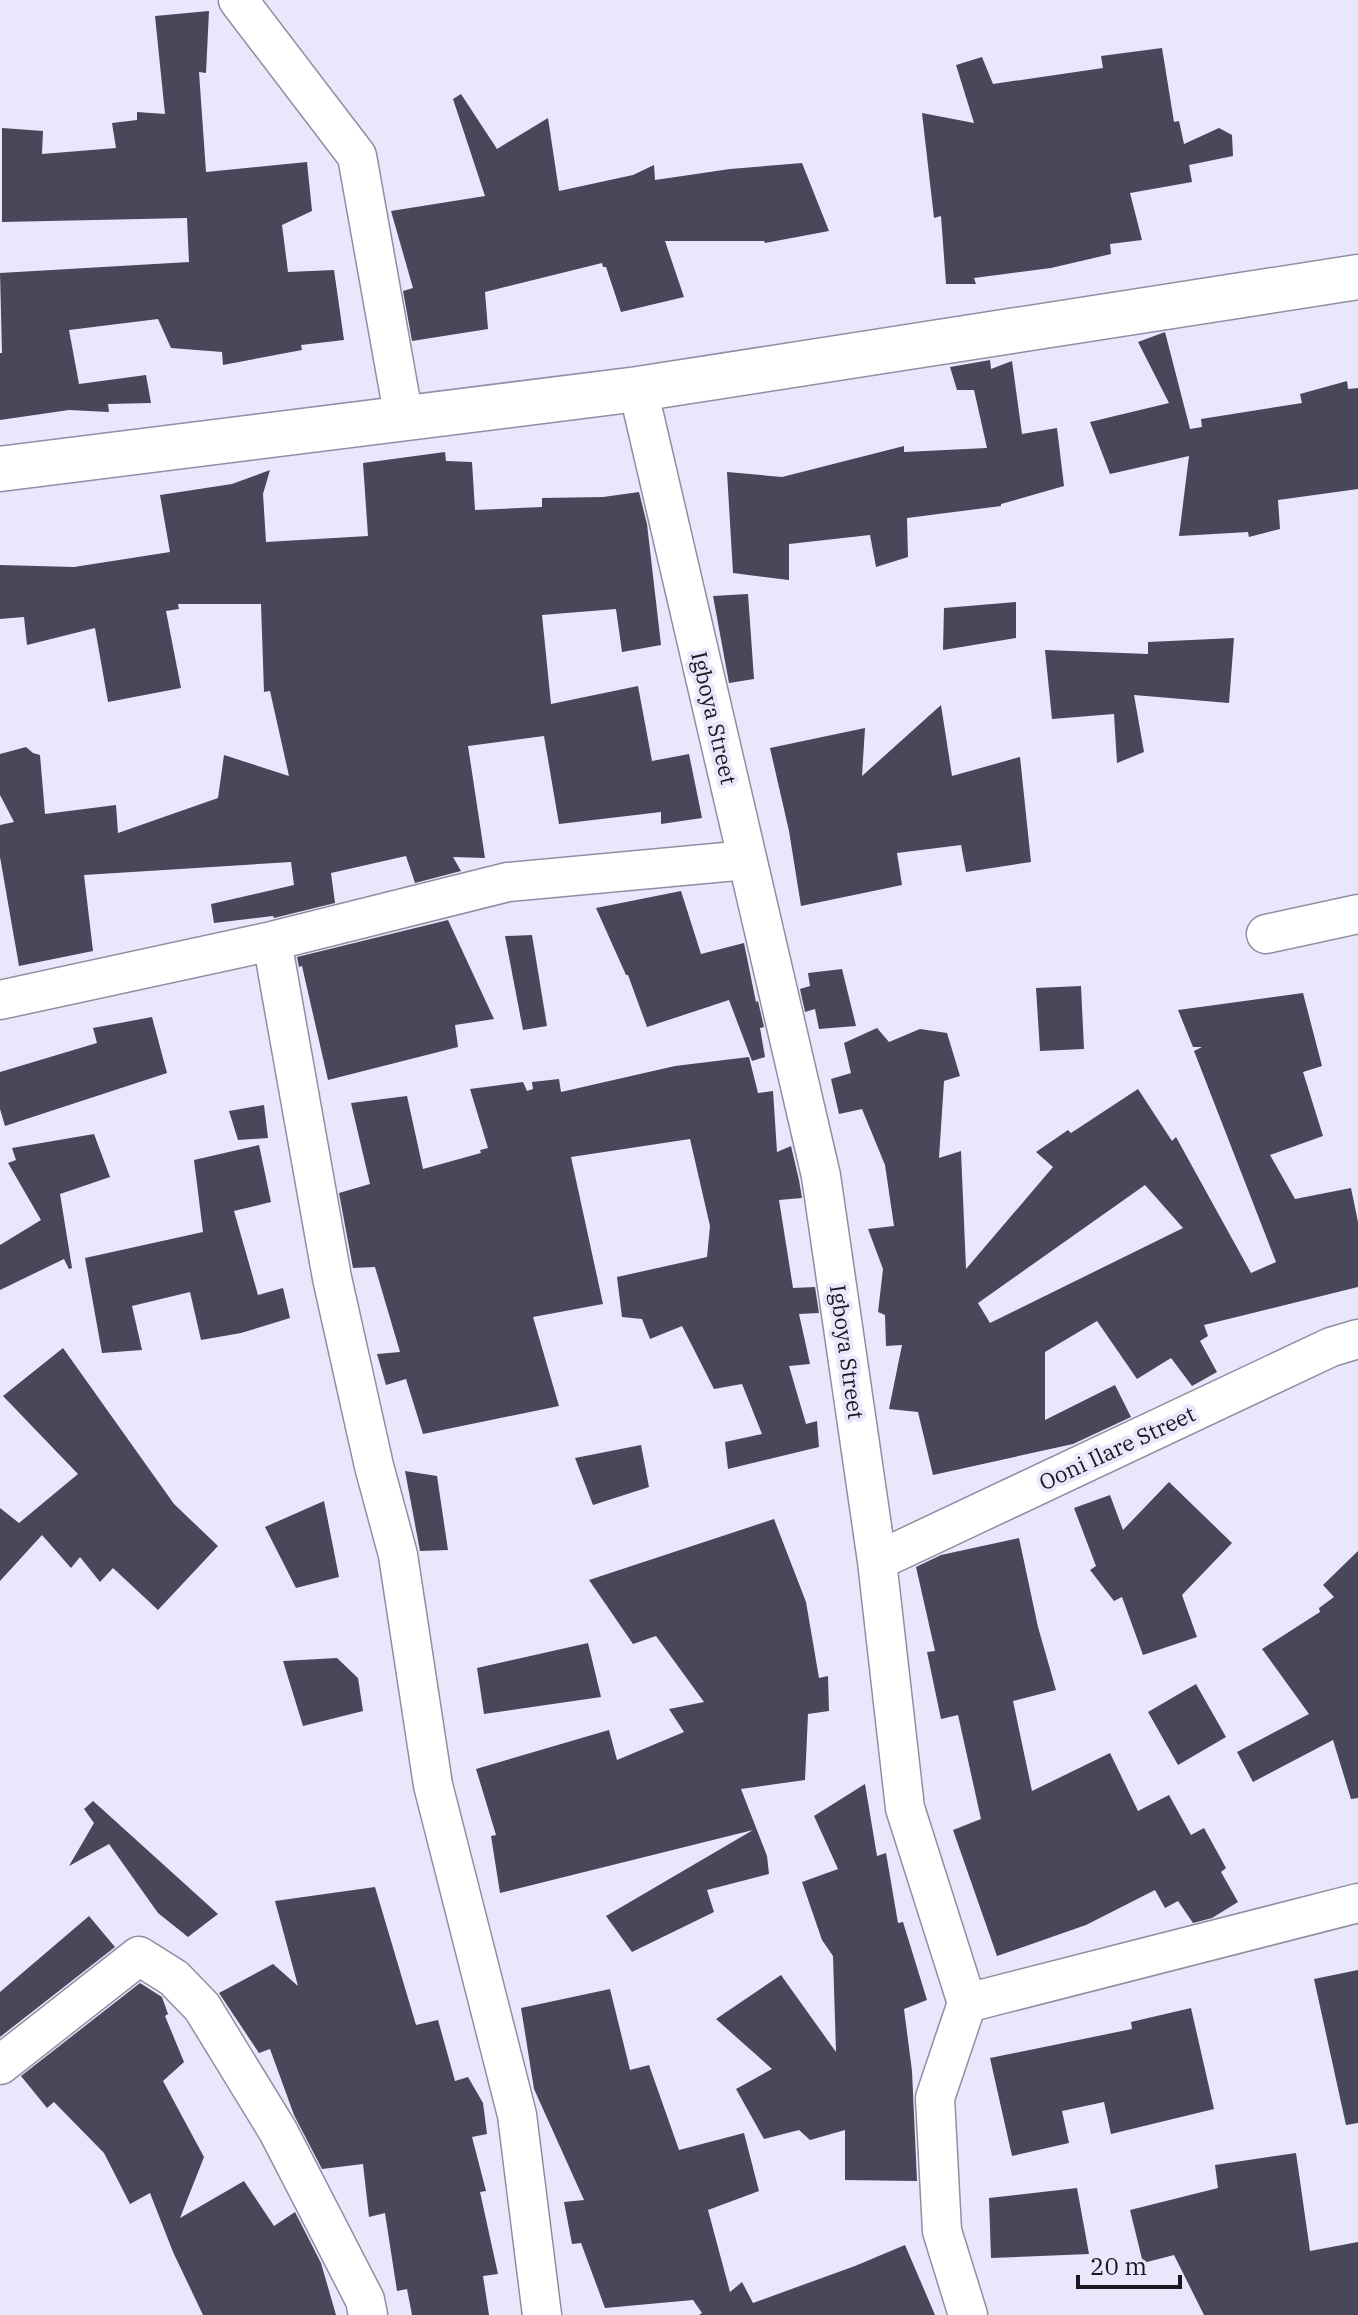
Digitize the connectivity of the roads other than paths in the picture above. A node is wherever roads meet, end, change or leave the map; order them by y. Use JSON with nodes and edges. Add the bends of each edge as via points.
{"nodes":[{"id":1,"x":238,"y":0,"type":"edge"},
{"id":2,"x":1358,"y":277,"type":"edge"},
{"id":3,"x":638,"y":389,"type":"junction"},
{"id":4,"x":404,"y":419,"type":"junction"},
{"id":5,"x":0,"y":469,"type":"edge"},
{"id":6,"x":747,"y":860,"type":"junction"},
{"id":7,"x":1358,"y":914,"type":"edge"},
{"id":8,"x":1266,"y":934,"type":"dead end"},
{"id":9,"x":272,"y":941,"type":"junction"},
{"id":10,"x":0,"y":1000,"type":"edge"},
{"id":11,"x":1358,"y":1339,"type":"edge"},
{"id":12,"x":877,"y":1561,"type":"junction"},
{"id":13,"x":1358,"y":1903,"type":"edge"},
{"id":14,"x":967,"y":2003,"type":"junction"},
{"id":15,"x":0,"y":2065,"type":"edge"},
{"id":16,"x":368,"y":2315,"type":"edge"},
{"id":17,"x":542,"y":2315,"type":"edge"},
{"id":18,"x":968,"y":2315,"type":"edge"}],
"edges":[{"from":1,"to":4,"type":"street","via":[[357,156]]},
{"from":2,"to":3,"type":"main road"},
{"from":3,"to":4,"type":"main road"},
{"from":3,"to":6,"type":"street","name":"Igboya Street"},
{"from":4,"to":5,"type":"main road"},
{"from":6,"to":9,"type":"street","via":[[508,882]]},
{"from":6,"to":12,"type":"street","name":"Igboya Street","via":[[821,1176]]},
{"from":7,"to":8,"type":"street"},
{"from":9,"to":10,"type":"street"},
{"from":9,"to":17,"type":"street","via":[[332,1278],[398,1555],[433,1785],[517,2115]]},
{"from":11,"to":12,"type":"street","name":"Ooni Ilare Street","via":[[1331,1347]]},
{"from":12,"to":14,"type":"street","name":"Igboya Street","via":[[905,1808]]},
{"from":13,"to":14,"type":"street"},
{"from":14,"to":18,"type":"street","via":[[935,2098],[942,2231]]},
{"from":15,"to":16,"type":"street","via":[[139,1956],[174,1978],[202,2007],[278,2131]]}]}
